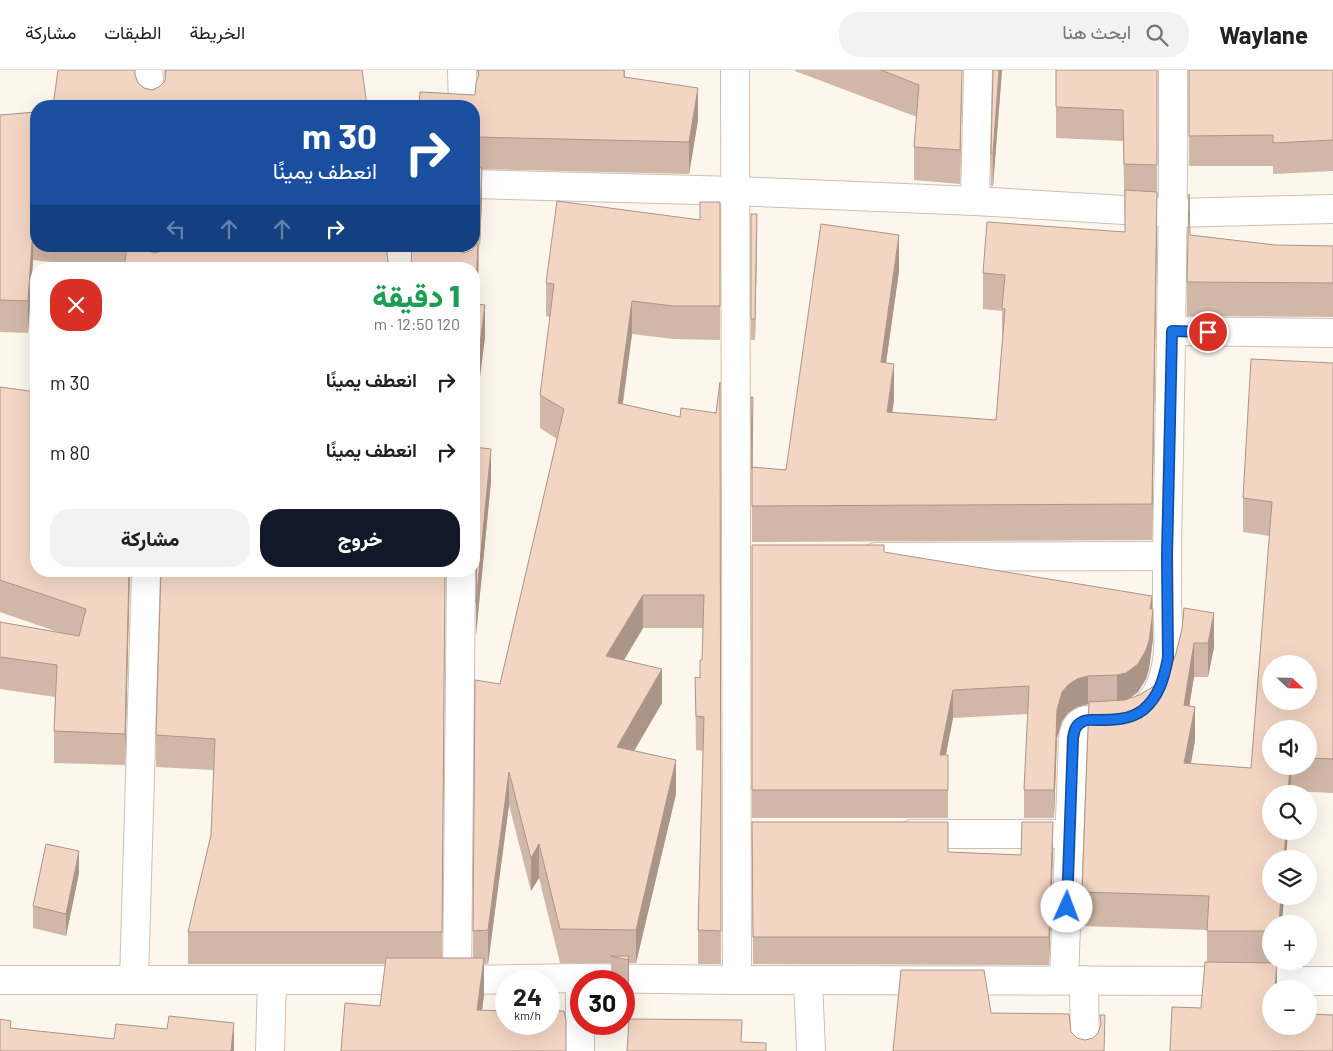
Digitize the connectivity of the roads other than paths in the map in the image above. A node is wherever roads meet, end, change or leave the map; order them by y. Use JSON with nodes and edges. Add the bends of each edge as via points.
{"nodes":[{"id":1,"x":148,"y":70,"type":"edge"},
{"id":2,"x":462,"y":70,"type":"edge"},
{"id":3,"x":735,"y":70,"type":"edge"},
{"id":4,"x":978,"y":70,"type":"edge"},
{"id":5,"x":1173,"y":70,"type":"edge"},
{"id":6,"x":150,"y":100,"type":"edge"},
{"id":7,"x":463,"y":100,"type":"edge"},
{"id":8,"x":480,"y":184,"type":"edge"},
{"id":9,"x":735,"y":191,"type":"junction"},
{"id":10,"x":975,"y":201,"type":"junction"},
{"id":11,"x":1333,"y":209,"type":"edge"},
{"id":12,"x":1174,"y":213,"type":"junction"},
{"id":13,"x":1172,"y":331,"type":"junction"},
{"id":14,"x":1333,"y":333,"type":"edge"},
{"id":15,"x":1167,"y":556,"type":"junction"},
{"id":16,"x":736,"y":558,"type":"junction"},
{"id":17,"x":765,"y":558,"type":"edge"},
{"id":18,"x":854,"y":558,"type":"edge"},
{"id":19,"x":146,"y":577,"type":"edge"},
{"id":20,"x":461,"y":577,"type":"edge"},
{"id":21,"x":884,"y":834,"type":"edge"},
{"id":22,"x":1070,"y":834,"type":"junction"},
{"id":23,"x":570,"y":978,"type":"edge"},
{"id":24,"x":635,"y":979,"type":"edge"},
{"id":25,"x":0,"y":980,"type":"edge"},
{"id":26,"x":134,"y":980,"type":"junction"},
{"id":27,"x":272,"y":980,"type":"junction"},
{"id":28,"x":457,"y":980,"type":"junction"},
{"id":29,"x":738,"y":980,"type":"junction"},
{"id":30,"x":808,"y":980,"type":"junction"},
{"id":31,"x":1074,"y":980,"type":"junction"},
{"id":32,"x":1333,"y":981,"type":"edge"},
{"id":33,"x":580,"y":1035,"type":"edge"},
{"id":34,"x":270,"y":1051,"type":"edge"},
{"id":35,"x":580,"y":1051,"type":"edge"},
{"id":36,"x":811,"y":1051,"type":"edge"},
{"id":37,"x":1085,"y":1051,"type":"edge"}],
"edges":[{"from":1,"to":6,"type":"street"},
{"from":2,"to":7,"type":"street"},
{"from":3,"to":9,"type":"street"},
{"from":4,"to":10,"type":"street"},
{"from":5,"to":12,"type":"street"},
{"from":8,"to":9,"type":"street"},
{"from":9,"to":10,"type":"street"},
{"from":9,"to":16,"type":"street"},
{"from":10,"to":12,"type":"street"},
{"from":11,"to":12,"type":"street"},
{"from":12,"to":13,"type":"street"},
{"from":13,"to":14,"type":"street"},
{"from":13,"to":15,"type":"street"},
{"from":15,"to":18,"type":"street"},
{"from":15,"to":22,"type":"street","via":[[1168,658],[1159,690],[1142,711],[1129,717],[1087,720],[1075,728]]},
{"from":16,"to":17,"type":"street"},
{"from":16,"to":29,"type":"street","via":[[747,834]]},
{"from":19,"to":26,"type":"street"},
{"from":20,"to":28,"type":"street"},
{"from":21,"to":22,"type":"street"},
{"from":22,"to":31,"type":"street"},
{"from":23,"to":28,"type":"street"},
{"from":24,"to":29,"type":"street"},
{"from":25,"to":26,"type":"street"},
{"from":26,"to":27,"type":"street"},
{"from":27,"to":28,"type":"street"},
{"from":27,"to":34,"type":"street"},
{"from":29,"to":30,"type":"street"},
{"from":30,"to":31,"type":"street"},
{"from":30,"to":36,"type":"street"},
{"from":31,"to":32,"type":"street"},
{"from":31,"to":37,"type":"street"},
{"from":33,"to":35,"type":"street"}]}
